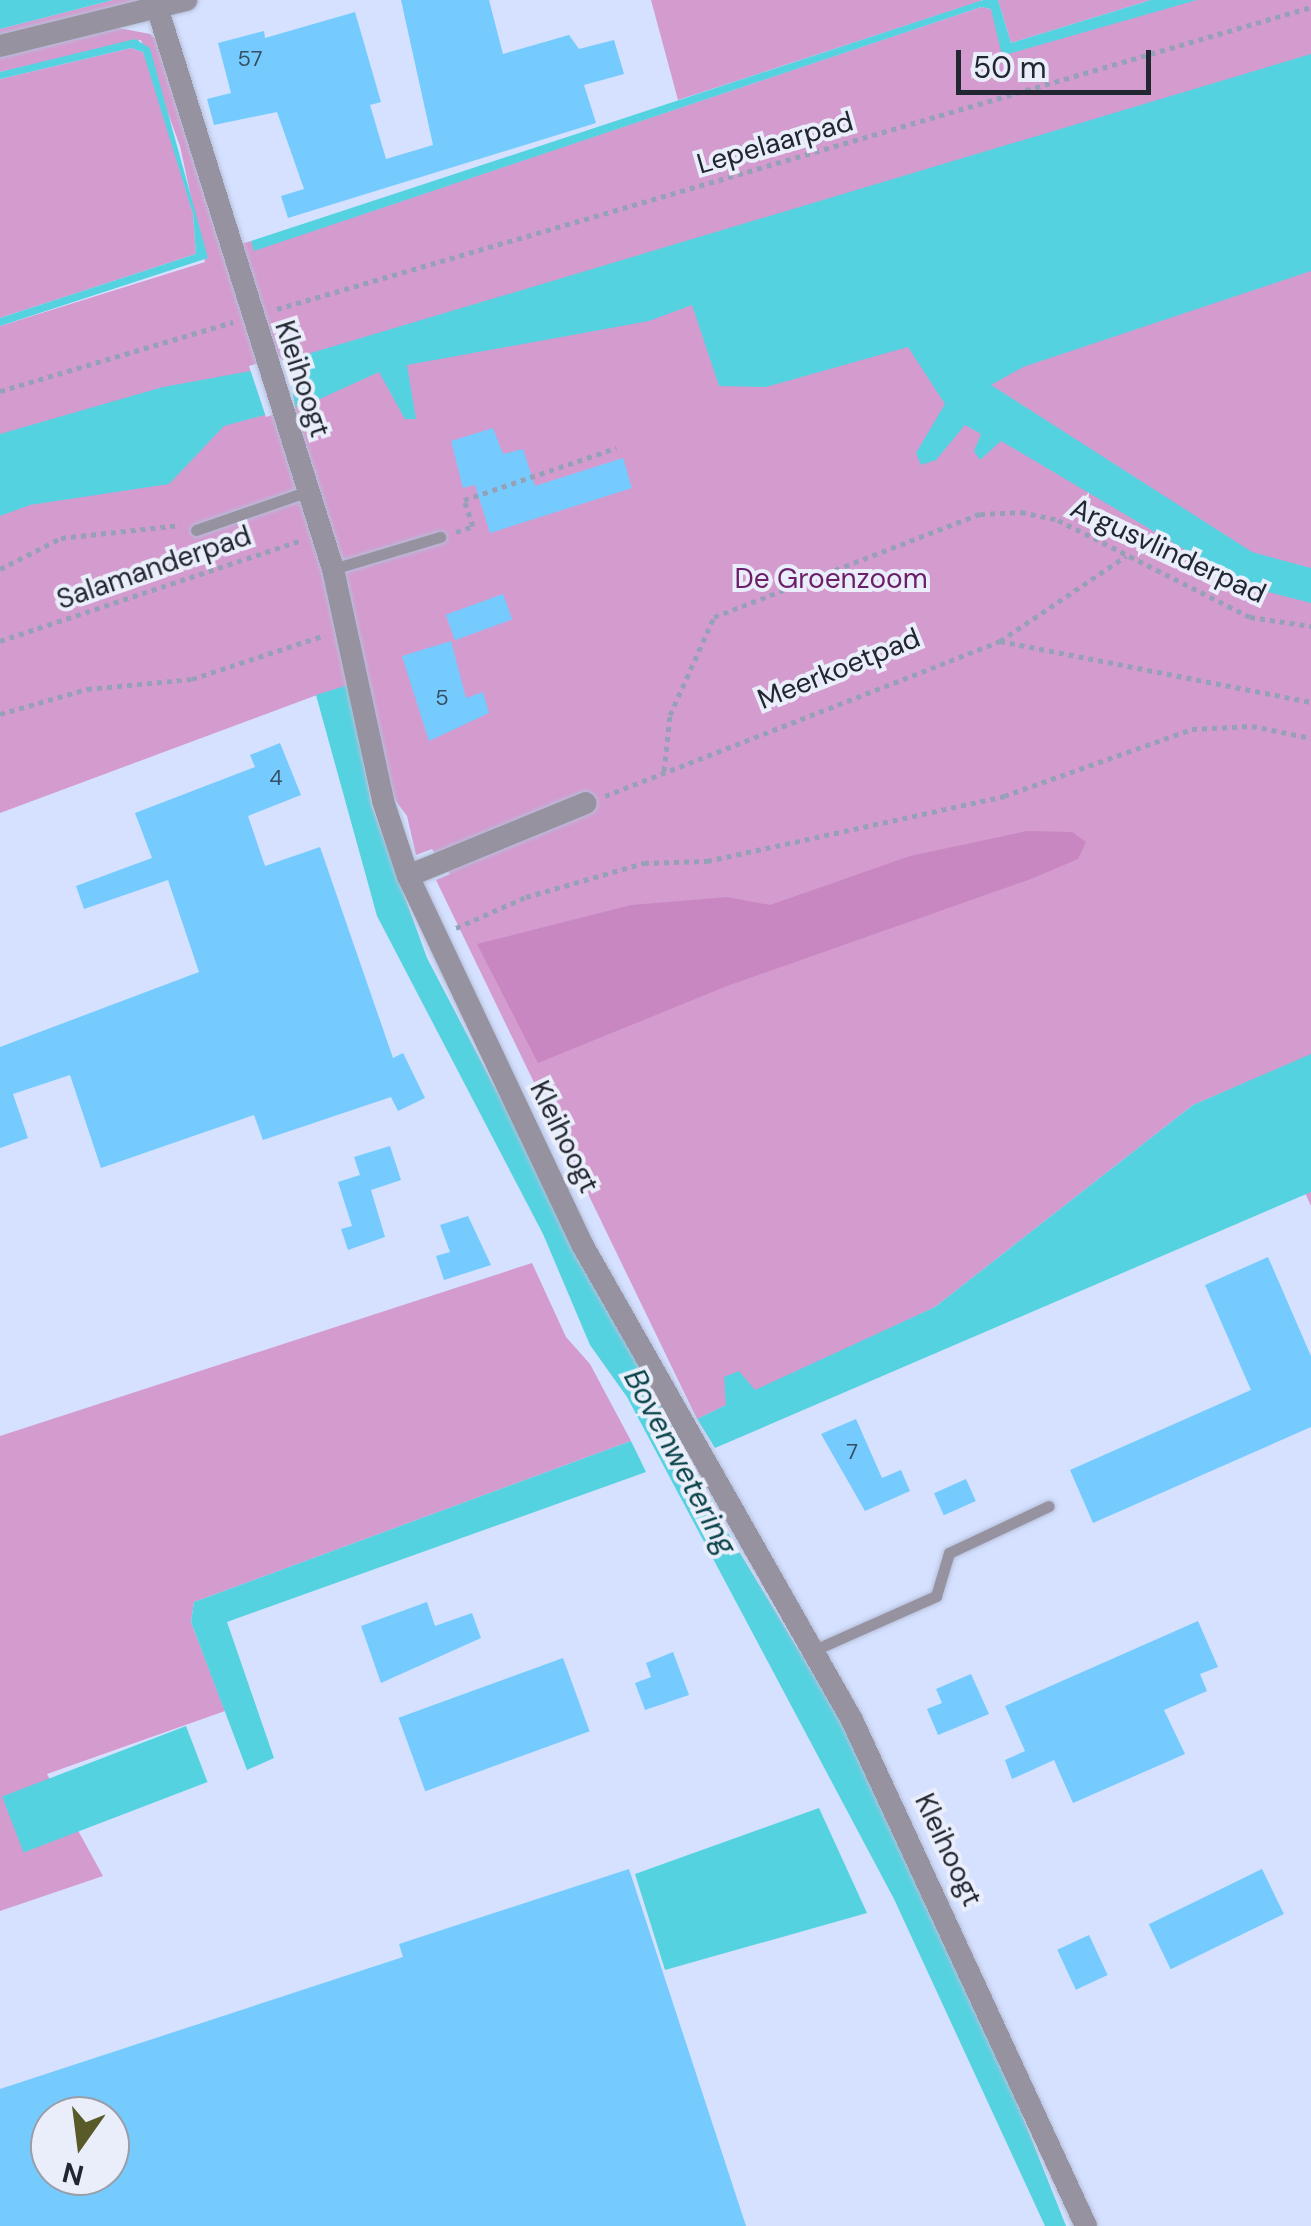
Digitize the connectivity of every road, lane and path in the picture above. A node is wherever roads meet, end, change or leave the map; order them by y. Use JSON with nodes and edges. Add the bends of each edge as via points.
{"nodes":[{"id":1,"x":186,"y":0,"type":"edge"},
{"id":2,"x":157,"y":7,"type":"junction"},
{"id":3,"x":1311,"y":7,"type":"edge"},
{"id":4,"x":0,"y":46,"type":"edge"},
{"id":5,"x":251,"y":317,"type":"junction"},
{"id":6,"x":0,"y":391,"type":"edge"},
{"id":7,"x":616,"y":448,"type":"dead end"},
{"id":8,"x":306,"y":492,"type":"junction"},
{"id":9,"x":196,"y":530,"type":"joint"},
{"id":10,"x":321,"y":534,"type":"junction"},
{"id":11,"x":440,"y":537,"type":"joint"},
{"id":12,"x":1126,"y":556,"type":"junction"},
{"id":13,"x":333,"y":569,"type":"junction"},
{"id":14,"x":0,"y":570,"type":"edge"},
{"id":15,"x":1311,"y":626,"type":"edge"},
{"id":16,"x":346,"y":627,"type":"junction"},
{"id":17,"x":1000,"y":641,"type":"junction"},
{"id":18,"x":0,"y":642,"type":"edge"},
{"id":19,"x":1311,"y":702,"type":"edge"},
{"id":20,"x":0,"y":714,"type":"edge"},
{"id":21,"x":1311,"y":738,"type":"edge"},
{"id":22,"x":664,"y":772,"type":"junction"},
{"id":23,"x":586,"y":804,"type":"joint"},
{"id":24,"x":408,"y":876,"type":"junction"},
{"id":25,"x":434,"y":938,"type":"junction"},
{"id":26,"x":1049,"y":1506,"type":"dead end"},
{"id":27,"x":812,"y":1651,"type":"junction"},
{"id":28,"x":1086,"y":2226,"type":"edge"}],
"edges":[{"from":1,"to":2,"type":"street"},
{"from":2,"to":4,"type":"street"},
{"from":2,"to":5,"type":"street","name":"Kleihoogt"},
{"from":3,"to":5,"type":"path","name":"Lepelaarpad"},
{"from":5,"to":6,"type":"path","name":"Lepelaarpad"},
{"from":5,"to":8,"type":"street","name":"Kleihoogt"},
{"from":7,"to":11,"type":"path","via":[[464,500],[473,526]]},
{"from":8,"to":9,"type":"lane"},
{"from":8,"to":10,"type":"street","name":"Kleihoogt"},
{"from":9,"to":14,"type":"path","via":[[145,526],[61,538]]},
{"from":10,"to":13,"type":"street","name":"Kleihoogt"},
{"from":10,"to":18,"type":"path","name":"Salamanderpad"},
{"from":11,"to":13,"type":"lane"},
{"from":12,"to":15,"type":"path","name":"Argusvlinderpad","via":[[1250,617]]},
{"from":12,"to":17,"type":"path","name":"Meerkoetpad"},
{"from":12,"to":22,"type":"path","name":"Argusvlinderpad","via":[[1058,520],[1000,510],[728,607],[704,630],[692,655],[664,740]]},
{"from":13,"to":16,"type":"street","name":"Kleihoogt"},
{"from":16,"to":20,"type":"path","via":[[192,679],[87,689]]},
{"from":16,"to":24,"type":"street","name":"Kleihoogt","via":[[383,802]]},
{"from":17,"to":19,"type":"path"},
{"from":17,"to":22,"type":"path","name":"Meerkoetpad"},
{"from":21,"to":25,"type":"path","via":[[1252,726],[1192,729],[937,812],[707,861],[633,866],[526,897]]},
{"from":22,"to":23,"type":"path","name":"Meerkoetpad"},
{"from":23,"to":24,"type":"street"},
{"from":24,"to":25,"type":"street","name":"Kleihoogt"},
{"from":25,"to":27,"type":"street","name":"Kleihoogt","via":[[583,1246]]},
{"from":26,"to":27,"type":"lane","via":[[950,1553],[936,1596]]},
{"from":27,"to":28,"type":"street","name":"Kleihoogt","via":[[852,1720]]}]}
